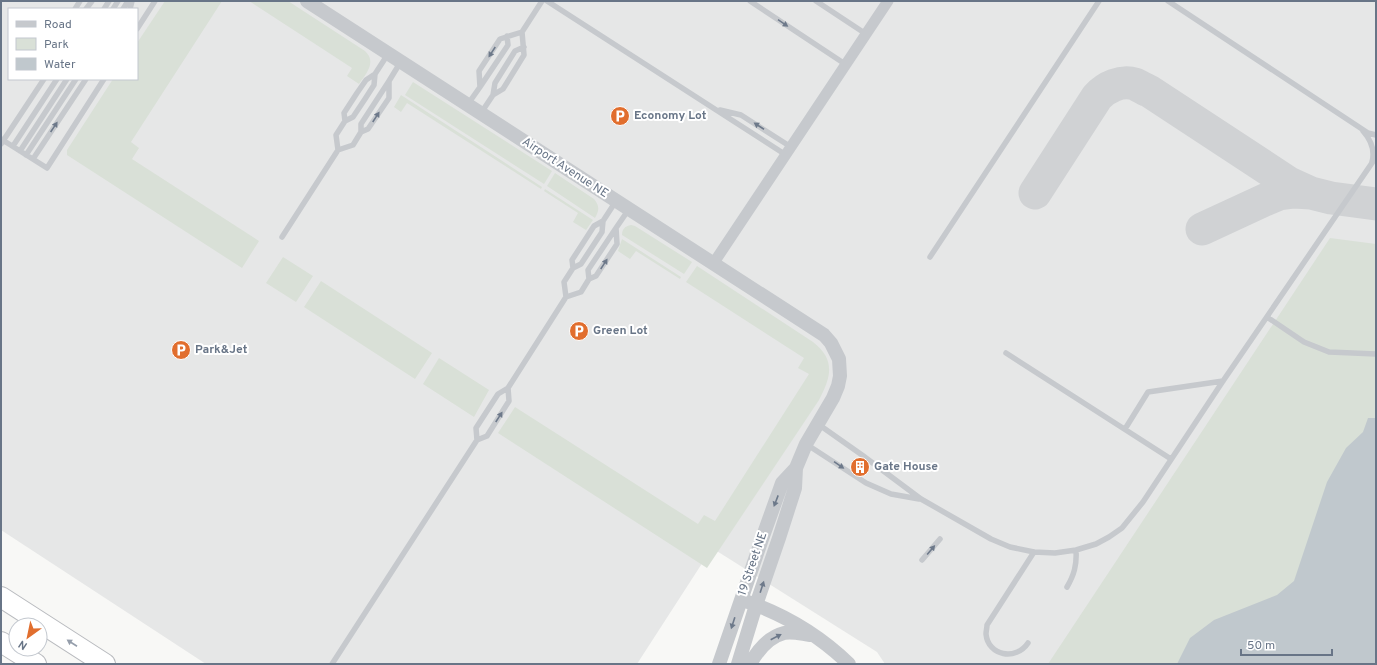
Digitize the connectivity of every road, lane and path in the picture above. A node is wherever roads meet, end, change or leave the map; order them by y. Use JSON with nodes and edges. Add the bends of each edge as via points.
{"nodes":[{"id":1,"x":155,"y":1,"type":"edge"},
{"id":2,"x":307,"y":1,"type":"edge"},
{"id":3,"x":542,"y":1,"type":"edge"},
{"id":4,"x":548,"y":1,"type":"edge"},
{"id":5,"x":750,"y":1,"type":"edge"},
{"id":6,"x":816,"y":1,"type":"edge"},
{"id":7,"x":888,"y":1,"type":"edge"},
{"id":8,"x":1099,"y":1,"type":"edge"},
{"id":9,"x":1168,"y":1,"type":"edge"},
{"id":10,"x":138,"y":27,"type":"edge"},
{"id":11,"x":522,"y":32,"type":"junction"},
{"id":12,"x":866,"y":34,"type":"junction"},
{"id":13,"x":508,"y":36,"type":"junction"},
{"id":14,"x":524,"y":47,"type":"junction"},
{"id":15,"x":388,"y":54,"type":"junction"},
{"id":16,"x":401,"y":62,"type":"junction"},
{"id":17,"x":845,"y":64,"type":"junction"},
{"id":18,"x":375,"y":74,"type":"junction"},
{"id":19,"x":43,"y":80,"type":"edge"},
{"id":20,"x":57,"y":80,"type":"edge"},
{"id":21,"x":66,"y":80,"type":"edge"},
{"id":22,"x":75,"y":80,"type":"edge"},
{"id":23,"x":85,"y":80,"type":"edge"},
{"id":24,"x":103,"y":80,"type":"edge"},
{"id":25,"x":389,"y":81,"type":"junction"},
{"id":26,"x":480,"y":87,"type":"junction"},
{"id":27,"x":493,"y":95,"type":"junction"},
{"id":28,"x":468,"y":105,"type":"junction"},
{"id":29,"x":714,"y":108,"type":"junction"},
{"id":30,"x":481,"y":113,"type":"junction"},
{"id":31,"x":345,"y":122,"type":"junction"},
{"id":32,"x":1357,"y":126,"type":"junction"},
{"id":33,"x":361,"y":132,"type":"junction"},
{"id":34,"x":1376,"y":134,"type":"edge"},
{"id":35,"x":2,"y":141,"type":"edge"},
{"id":36,"x":13,"y":146,"type":"junction"},
{"id":37,"x":338,"y":150,"type":"junction"},
{"id":38,"x":20,"y":151,"type":"junction"},
{"id":39,"x":788,"y":151,"type":"junction"},
{"id":40,"x":26,"y":155,"type":"junction"},
{"id":41,"x":1376,"y":157,"type":"edge"},
{"id":42,"x":33,"y":159,"type":"junction"},
{"id":43,"x":1371,"y":164,"type":"junction"},
{"id":44,"x":616,"y":201,"type":"junction"},
{"id":45,"x":629,"y":209,"type":"junction"},
{"id":46,"x":603,"y":221,"type":"junction"},
{"id":47,"x":616,"y":228,"type":"junction"},
{"id":48,"x":282,"y":237,"type":"dead end"},
{"id":49,"x":930,"y":257,"type":"dead end"},
{"id":50,"x":713,"y":264,"type":"junction"},
{"id":51,"x":573,"y":268,"type":"junction"},
{"id":52,"x":589,"y":279,"type":"junction"},
{"id":53,"x":566,"y":297,"type":"junction"},
{"id":54,"x":1267,"y":317,"type":"junction"},
{"id":55,"x":824,"y":335,"type":"joint"},
{"id":56,"x":1006,"y":353,"type":"dead end"},
{"id":57,"x":1376,"y":354,"type":"edge"},
{"id":58,"x":1223,"y":381,"type":"junction"},
{"id":59,"x":508,"y":388,"type":"junction"},
{"id":60,"x":817,"y":424,"type":"junction"},
{"id":61,"x":1124,"y":429,"type":"junction"},
{"id":62,"x":477,"y":440,"type":"junction"},
{"id":63,"x":806,"y":444,"type":"junction"},
{"id":64,"x":1171,"y":459,"type":"junction"},
{"id":65,"x":796,"y":468,"type":"junction"},
{"id":66,"x":920,"y":499,"type":"junction"},
{"id":67,"x":940,"y":540,"type":"dead end"},
{"id":68,"x":1076,"y":550,"type":"junction"},
{"id":69,"x":1034,"y":552,"type":"junction"},
{"id":70,"x":922,"y":560,"type":"dead end"},
{"id":71,"x":1067,"y":587,"type":"dead end"},
{"id":72,"x":1,"y":597,"type":"edge"},
{"id":73,"x":741,"y":599,"type":"junction"},
{"id":74,"x":756,"y":605,"type":"junction"},
{"id":75,"x":814,"y":635,"type":"junction"},
{"id":76,"x":1,"y":642,"type":"edge"},
{"id":77,"x":1028,"y":643,"type":"dead end"},
{"id":78,"x":1,"y":646,"type":"edge"},
{"id":79,"x":31,"y":661,"type":"edge"},
{"id":80,"x":845,"y":662,"type":"edge"},
{"id":81,"x":105,"y":664,"type":"edge"},
{"id":82,"x":332,"y":664,"type":"edge"},
{"id":83,"x":719,"y":664,"type":"edge"},
{"id":84,"x":738,"y":664,"type":"edge"},
{"id":85,"x":750,"y":664,"type":"edge"}],
"edges":[{"from":1,"to":10,"type":"lane"},
{"from":2,"to":15,"type":"street","name":"Airport Avenue NE"},
{"from":3,"to":11,"type":"lane"},
{"from":4,"to":29,"type":"lane"},
{"from":5,"to":17,"type":"lane","one_way":true},
{"from":6,"to":12,"type":"lane"},
{"from":7,"to":12,"type":"street"},
{"from":8,"to":49,"type":"lane"},
{"from":9,"to":32,"type":"lane"},
{"from":11,"to":13,"type":"lane"},
{"from":11,"to":14,"type":"lane"},
{"from":12,"to":17,"type":"street"},
{"from":13,"to":26,"type":"lane","via":[[508,45]]},
{"from":13,"to":26,"type":"lane","one_way":true,"via":[[500,39],[480,71]]},
{"from":14,"to":27,"type":"lane","via":[[524,55],[508,80],[502,89]]},
{"from":14,"to":27,"type":"lane","via":[[515,51],[495,83]]},
{"from":15,"to":16,"type":"street","name":"Airport Avenue NE"},
{"from":15,"to":18,"type":"lane"},
{"from":16,"to":25,"type":"lane"},
{"from":16,"to":28,"type":"street","name":"Airport Avenue NE"},
{"from":17,"to":39,"type":"street"},
{"from":18,"to":31,"type":"lane","via":[[374,85],[353,117]]},
{"from":18,"to":31,"type":"lane","via":[[366,80],[344,113]]},
{"from":19,"to":35,"type":"lane"},
{"from":20,"to":36,"type":"lane"},
{"from":21,"to":38,"type":"lane"},
{"from":22,"to":40,"type":"lane"},
{"from":42,"to":23,"type":"lane","one_way":true},
{"from":24,"to":42,"type":"lane","via":[[47,168]]},
{"from":25,"to":33,"type":"lane","via":[[361,124]]},
{"from":33,"to":25,"type":"lane","one_way":true,"via":[[368,129],[389,98]]},
{"from":26,"to":28,"type":"lane"},
{"from":27,"to":30,"type":"lane"},
{"from":28,"to":30,"type":"street","name":"Airport Avenue NE"},
{"from":29,"to":39,"type":"lane"},
{"from":39,"to":29,"type":"lane","one_way":true,"via":[[741,115]]},
{"from":30,"to":44,"type":"street","name":"Airport Avenue NE"},
{"from":31,"to":37,"type":"lane","via":[[336,135]]},
{"from":32,"to":34,"type":"lane"},
{"from":32,"to":43,"type":"lane","via":[[1371,143]]},
{"from":33,"to":37,"type":"lane","via":[[353,145]]},
{"from":35,"to":36,"type":"lane"},
{"from":36,"to":38,"type":"lane"},
{"from":37,"to":48,"type":"lane"},
{"from":38,"to":40,"type":"lane"},
{"from":39,"to":50,"type":"street"},
{"from":40,"to":42,"type":"lane"},
{"from":41,"to":43,"type":"lane"},
{"from":43,"to":54,"type":"lane"},
{"from":44,"to":45,"type":"street","name":"Airport Avenue NE"},
{"from":44,"to":46,"type":"lane"},
{"from":45,"to":47,"type":"lane"},
{"from":45,"to":50,"type":"street","name":"Airport Avenue NE"},
{"from":46,"to":51,"type":"lane","via":[[602,232],[581,264]]},
{"from":46,"to":51,"type":"lane","via":[[594,226],[572,260]]},
{"from":47,"to":52,"type":"lane","via":[[588,270]]},
{"from":52,"to":47,"type":"lane","one_way":true,"via":[[596,276],[617,244]]},
{"from":50,"to":55,"type":"street","name":"Airport Avenue NE"},
{"from":51,"to":53,"type":"lane","via":[[564,282]]},
{"from":52,"to":53,"type":"lane","via":[[581,292]]},
{"from":53,"to":59,"type":"lane"},
{"from":54,"to":57,"type":"lane","via":[[1304,342],[1329,352]]},
{"from":54,"to":58,"type":"lane"},
{"from":55,"to":60,"type":"street","name":"19 Street NE","via":[[840,359],[840,376],[833,398]]},
{"from":56,"to":61,"type":"lane"},
{"from":58,"to":61,"type":"lane","via":[[1148,392]]},
{"from":58,"to":64,"type":"lane"},
{"from":59,"to":62,"type":"lane","via":[[498,394],[476,428]]},
{"from":62,"to":59,"type":"lane","one_way":true,"via":[[487,436],[509,401]]},
{"from":60,"to":63,"type":"street","name":"19 Street NE"},
{"from":60,"to":66,"type":"lane"},
{"from":61,"to":64,"type":"lane"},
{"from":62,"to":82,"type":"lane"},
{"from":63,"to":65,"type":"street","name":"19 Street NE"},
{"from":63,"to":66,"type":"lane","one_way":true,"via":[[866,483],[891,494]]},
{"from":64,"to":68,"type":"lane","via":[[1143,502],[1122,528],[1109,538]]},
{"from":65,"to":73,"type":"street","name":"19 Street NE","one_way":true,"via":[[782,483]]},
{"from":74,"to":65,"type":"street","name":"19 Street NE","one_way":true,"via":[[795,488]]},
{"from":66,"to":69,"type":"lane","via":[[991,539],[1010,547]]},
{"from":70,"to":67,"type":"lane","one_way":true},
{"from":68,"to":69,"type":"lane"},
{"from":68,"to":71,"type":"lane","via":[[1077,562]]},
{"from":69,"to":77,"type":"lane","via":[[987,625],[986,635],[997,652],[1007,655],[1024,650]]},
{"from":81,"to":72,"type":"highway","one_way":true},
{"from":73,"to":74,"type":"street"},
{"from":73,"to":83,"type":"street","name":"19 Street NE","one_way":true},
{"from":74,"to":75,"type":"street","via":[[783,616]]},
{"from":74,"to":84,"type":"street","name":"19 Street NE"},
{"from":75,"to":80,"type":"street"},
{"from":85,"to":75,"type":"street","one_way":true,"via":[[764,644],[784,633]]},
{"from":76,"to":79,"type":"highway"},
{"from":78,"to":79,"type":"highway"}]}
